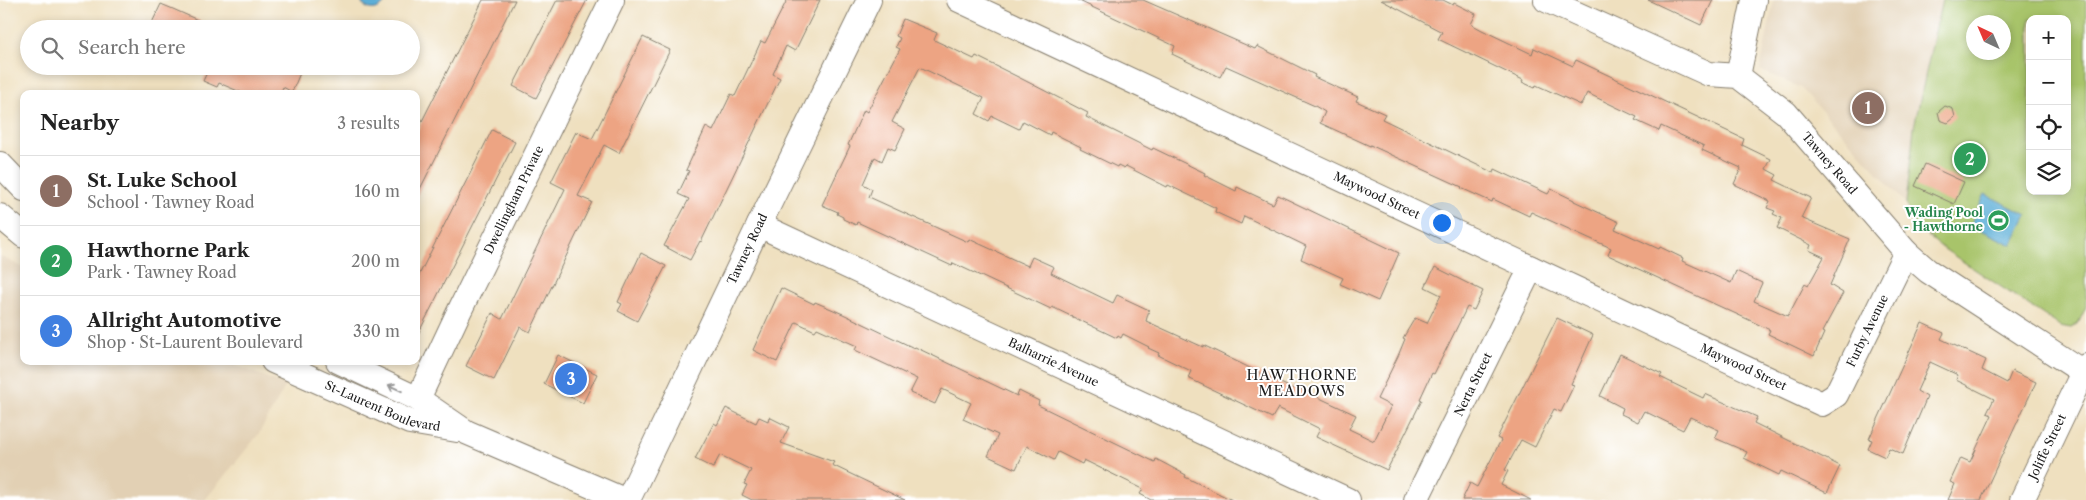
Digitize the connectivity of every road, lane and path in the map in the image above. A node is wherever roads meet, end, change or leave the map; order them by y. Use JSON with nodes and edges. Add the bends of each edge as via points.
{"nodes":[{"id":1,"x":612,"y":0,"type":"edge"},
{"id":2,"x":869,"y":0,"type":"edge"},
{"id":3,"x":959,"y":0,"type":"edge"},
{"id":4,"x":1546,"y":0,"type":"edge"},
{"id":5,"x":1754,"y":0,"type":"edge"},
{"id":6,"x":1738,"y":76,"type":"junction"},
{"id":7,"x":0,"y":164,"type":"edge"},
{"id":8,"x":20,"y":185,"type":"edge"},
{"id":9,"x":0,"y":216,"type":"edge"},
{"id":10,"x":759,"y":225,"type":"junction"},
{"id":11,"x":20,"y":233,"type":"edge"},
{"id":12,"x":1906,"y":252,"type":"junction"},
{"id":13,"x":1531,"y":268,"type":"junction"},
{"id":14,"x":282,"y":365,"type":"edge"},
{"id":15,"x":346,"y":365,"type":"edge"},
{"id":16,"x":2085,"y":370,"type":"edge"},
{"id":17,"x":418,"y":400,"type":"junction"},
{"id":18,"x":1822,"y":404,"type":"joint"},
{"id":19,"x":466,"y":432,"type":"junction"},
{"id":20,"x":624,"y":500,"type":"edge"},
{"id":21,"x":628,"y":500,"type":"edge"},
{"id":22,"x":1348,"y":500,"type":"edge"},
{"id":23,"x":1416,"y":500,"type":"edge"},
{"id":24,"x":2022,"y":500,"type":"edge"}],
"edges":[{"from":1,"to":17,"type":"street","name":"Dwellingham Private"},
{"from":2,"to":10,"type":"street","name":"Tawney Road"},
{"from":3,"to":13,"type":"street","name":"Maywood Street"},
{"from":4,"to":6,"type":"street","via":[[1709,74]]},
{"from":5,"to":6,"type":"street"},
{"from":6,"to":12,"type":"street","name":"Tawney Road","via":[[1786,113]]},
{"from":7,"to":8,"type":"street"},
{"from":9,"to":11,"type":"street"},
{"from":10,"to":21,"type":"street","name":"Tawney Road"},
{"from":10,"to":22,"type":"street","name":"Balharrie Avenue"},
{"from":12,"to":16,"type":"street","name":"Tawney Road","via":[[1928,271]]},
{"from":12,"to":18,"type":"street","name":"Furby Avenue","via":[[1836,395]]},
{"from":13,"to":18,"type":"street","name":"Maywood Street"},
{"from":13,"to":23,"type":"street","name":"Nerta Street"},
{"from":14,"to":19,"type":"street","name":"St-Laurent Boulevard","via":[[410,422]]},
{"from":17,"to":15,"type":"street","name":"St-Laurent Boulevard","one_way":true},
{"from":16,"to":24,"type":"street","name":"Joliffe Street"},
{"from":17,"to":19,"type":"street","name":"St-Laurent Boulevard"},
{"from":19,"to":20,"type":"street","name":"St-Laurent Boulevard"}]}
